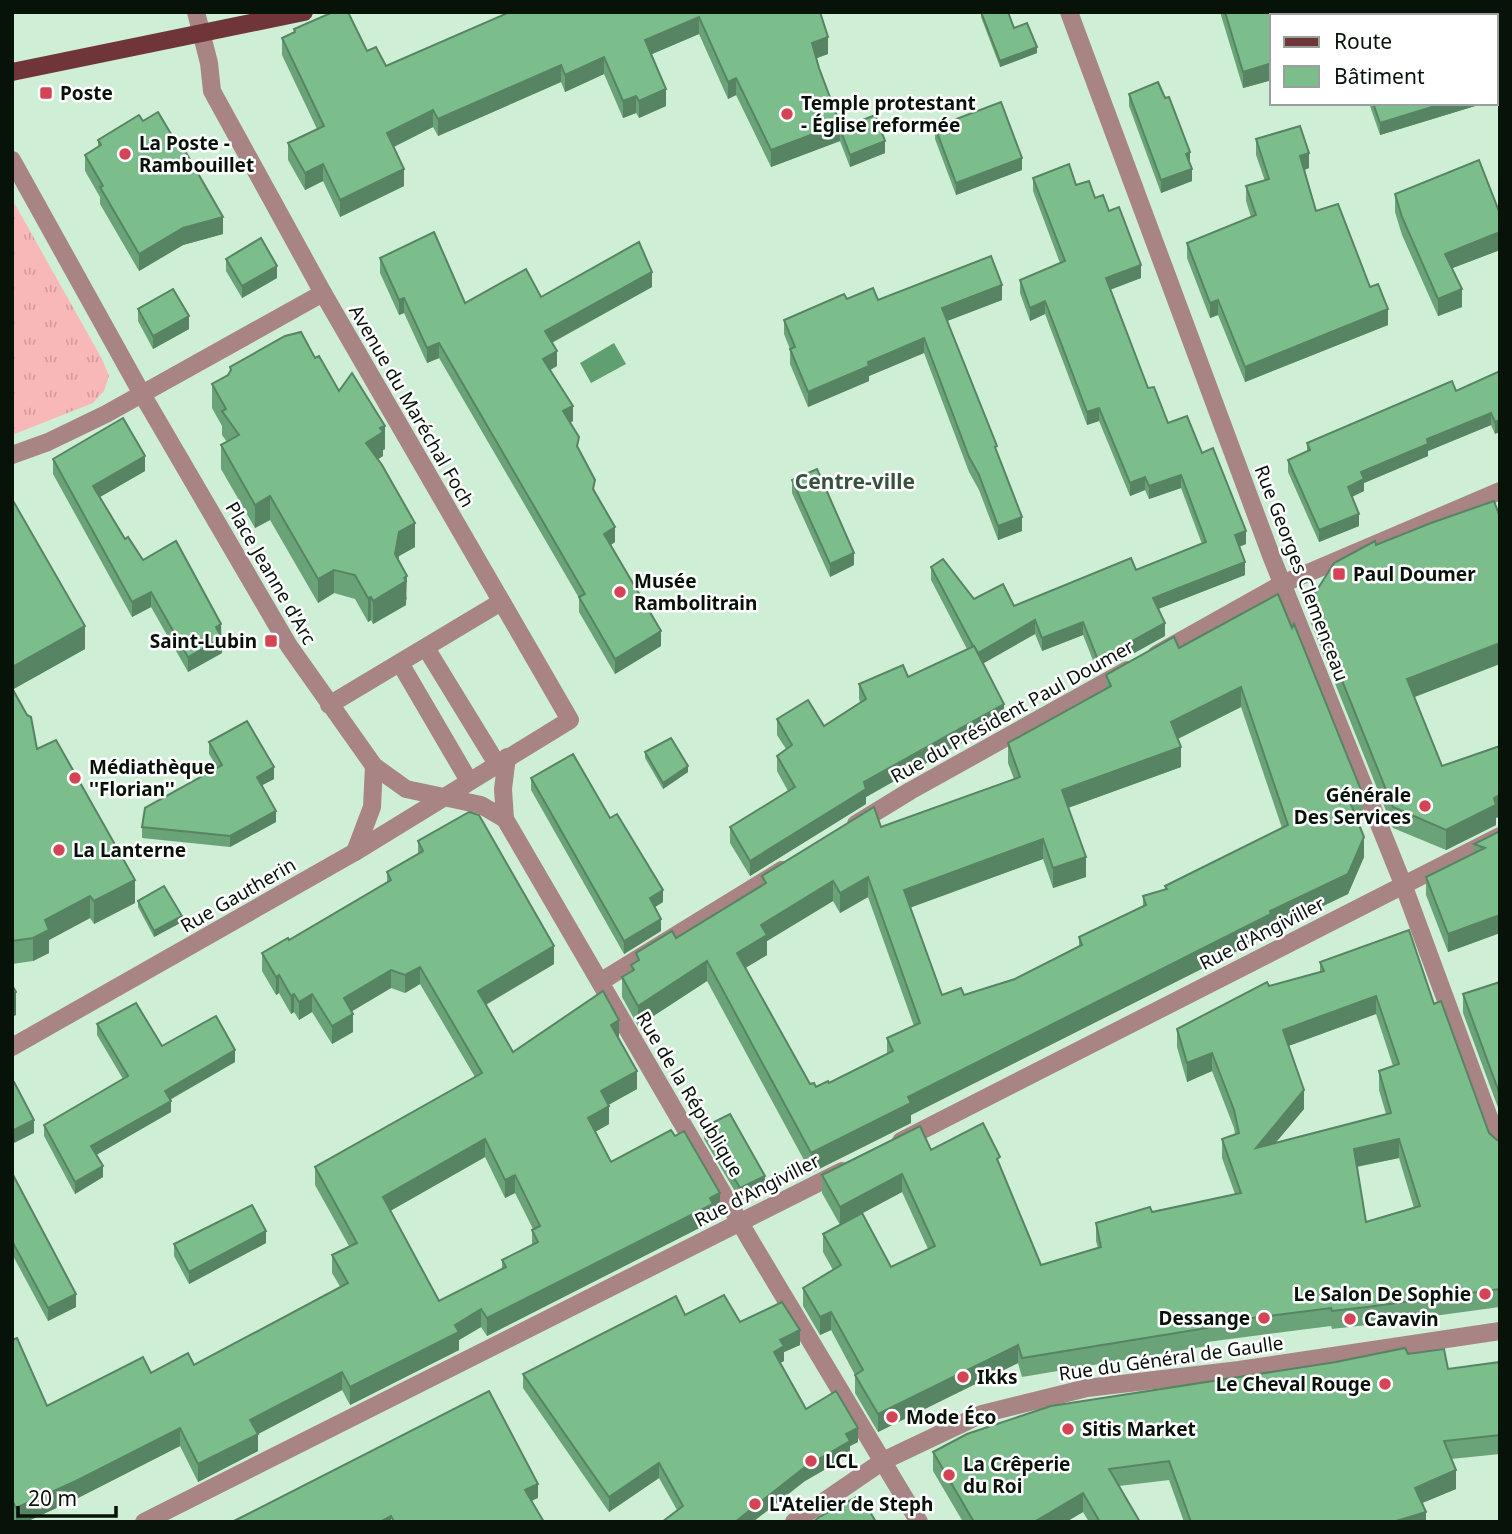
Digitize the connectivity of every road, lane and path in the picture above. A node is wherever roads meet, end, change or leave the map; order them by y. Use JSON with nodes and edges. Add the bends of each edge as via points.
{"nodes":[{"id":1,"x":195,"y":12,"type":"edge"},
{"id":2,"x":304,"y":12,"type":"edge"},
{"id":3,"x":1069,"y":12,"type":"edge"},
{"id":4,"x":199,"y":32,"type":"junction"},
{"id":5,"x":12,"y":72,"type":"edge"},
{"id":6,"x":12,"y":160,"type":"edge"},
{"id":7,"x":323,"y":293,"type":"junction"},
{"id":8,"x":142,"y":394,"type":"junction"},
{"id":9,"x":12,"y":455,"type":"edge"},
{"id":10,"x":1500,"y":491,"type":"edge"},
{"id":11,"x":1282,"y":583,"type":"junction"},
{"id":12,"x":501,"y":602,"type":"junction"},
{"id":13,"x":426,"y":648,"type":"junction"},
{"id":14,"x":400,"y":663,"type":"junction"},
{"id":15,"x":329,"y":705,"type":"junction"},
{"id":16,"x":502,"y":760,"type":"junction"},
{"id":17,"x":374,"y":765,"type":"junction"},
{"id":18,"x":475,"y":777,"type":"junction"},
{"id":19,"x":444,"y":797,"type":"junction"},
{"id":20,"x":505,"y":819,"type":"junction"},
{"id":21,"x":840,"y":834,"type":"edge"},
{"id":22,"x":1500,"y":836,"type":"edge"},
{"id":23,"x":355,"y":852,"type":"junction"},
{"id":24,"x":792,"y":863,"type":"edge"},
{"id":25,"x":1403,"y":884,"type":"junction"},
{"id":26,"x":600,"y":982,"type":"junction"},
{"id":27,"x":12,"y":1047,"type":"edge"},
{"id":28,"x":1500,"y":1147,"type":"edge"},
{"id":29,"x":881,"y":1151,"type":"edge"},
{"id":30,"x":856,"y":1164,"type":"edge"},
{"id":31,"x":741,"y":1222,"type":"junction"},
{"id":32,"x":1500,"y":1331,"type":"edge"},
{"id":33,"x":883,"y":1461,"type":"junction"},
{"id":34,"x":144,"y":1522,"type":"edge"},
{"id":35,"x":794,"y":1522,"type":"edge"},
{"id":36,"x":919,"y":1522,"type":"edge"}],
"edges":[{"from":1,"to":4,"type":"street","name":"Avenue du Maréchal Foch"},
{"from":2,"to":4,"type":"main road"},
{"from":3,"to":11,"type":"street","name":"Rue Georges Clemenceau"},
{"from":4,"to":5,"type":"main road"},
{"from":4,"to":7,"type":"street","name":"Avenue du Maréchal Foch","via":[[212,91]]},
{"from":6,"to":8,"type":"street","name":"Place Jeanne d'Arc"},
{"from":7,"to":8,"type":"street"},
{"from":7,"to":12,"type":"street","name":"Avenue du Maréchal Foch"},
{"from":8,"to":9,"type":"street","via":[[48,442]]},
{"from":8,"to":15,"type":"street","name":"Place Jeanne d'Arc","via":[[299,663]]},
{"from":10,"to":11,"type":"street","name":"Rue du Président Paul Doumer"},
{"from":11,"to":21,"type":"street","name":"Rue du Président Paul Doumer"},
{"from":11,"to":25,"type":"street","name":"Rue Georges Clemenceau"},
{"from":12,"to":13,"type":"street"},
{"from":12,"to":16,"type":"street","name":"Avenue du Maréchal Foch","via":[[570,720]]},
{"from":13,"to":14,"type":"street"},
{"from":13,"to":16,"type":"street"},
{"from":14,"to":15,"type":"street"},
{"from":14,"to":18,"type":"street"},
{"from":15,"to":17,"type":"street","name":"Place Jeanne d'Arc"},
{"from":16,"to":18,"type":"street","name":"Avenue du Maréchal Foch"},
{"from":16,"to":20,"type":"street","name":"Rue de la République"},
{"from":17,"to":19,"type":"street","name":"Place Jeanne d'Arc","via":[[406,789]]},
{"from":17,"to":23,"type":"street","via":[[372,807]]},
{"from":18,"to":19,"type":"street","name":"Rue Gautherin"},
{"from":19,"to":20,"type":"street","via":[[481,805]]},
{"from":19,"to":23,"type":"street","name":"Rue Gautherin"},
{"from":20,"to":26,"type":"street","name":"Rue de la République"},
{"from":22,"to":25,"type":"street","name":"Rue d'Angiviller"},
{"from":23,"to":27,"type":"street","name":"Rue Gautherin"},
{"from":24,"to":26,"type":"street"},
{"from":25,"to":28,"type":"street","name":"Rue Georges Clemenceau"},
{"from":25,"to":29,"type":"street","name":"Rue d'Angiviller"},
{"from":26,"to":31,"type":"street","name":"Rue de la République"},
{"from":30,"to":31,"type":"street","name":"Rue d'Angiviller"},
{"from":31,"to":33,"type":"street","name":"Rue de la République"},
{"from":31,"to":34,"type":"street","name":"Rue d'Angiviller"},
{"from":32,"to":33,"type":"street","name":"Rue du Général de Gaulle","via":[[1087,1388],[982,1414]]},
{"from":33,"to":35,"type":"street","name":"Rue du Général de Gaulle"},
{"from":33,"to":36,"type":"street","name":"Rue de la République"}]}
